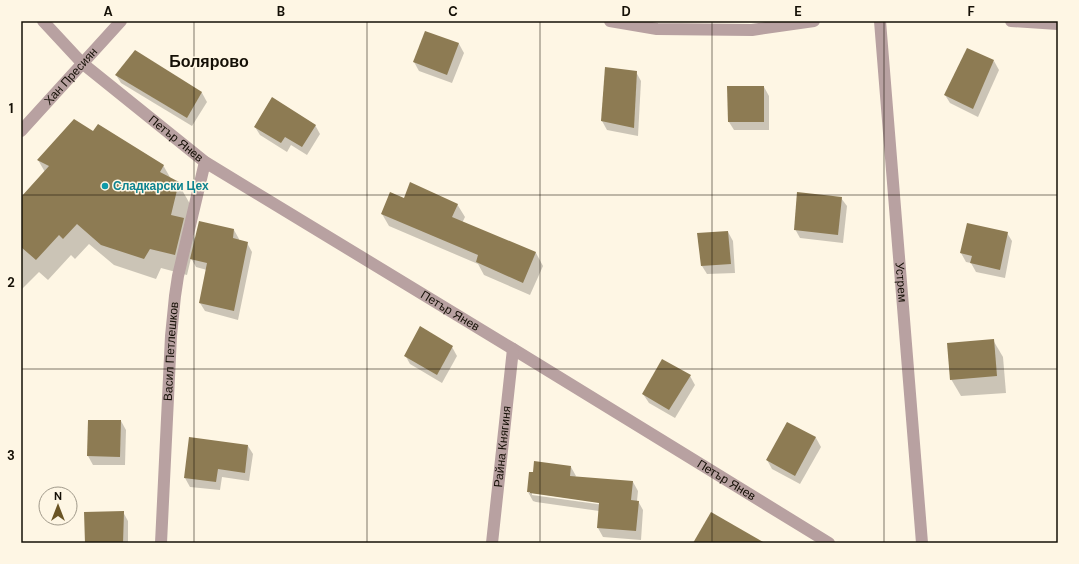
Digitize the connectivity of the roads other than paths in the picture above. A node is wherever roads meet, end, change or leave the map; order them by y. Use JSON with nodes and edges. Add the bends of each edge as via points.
{"nodes":[{"id":1,"x":43,"y":21,"type":"edge"},
{"id":2,"x":121,"y":21,"type":"edge"},
{"id":3,"x":610,"y":21,"type":"edge"},
{"id":4,"x":814,"y":21,"type":"edge"},
{"id":5,"x":880,"y":21,"type":"edge"},
{"id":6,"x":1011,"y":21,"type":"edge"},
{"id":7,"x":1058,"y":24,"type":"edge"},
{"id":8,"x":82,"y":63,"type":"junction"},
{"id":9,"x":21,"y":131,"type":"edge"},
{"id":10,"x":205,"y":162,"type":"junction"},
{"id":11,"x":513,"y":349,"type":"junction"},
{"id":12,"x":161,"y":543,"type":"edge"},
{"id":13,"x":492,"y":543,"type":"edge"},
{"id":14,"x":829,"y":543,"type":"edge"},
{"id":15,"x":922,"y":543,"type":"edge"}],
"edges":[{"from":1,"to":8,"type":"street","name":"Петър Янев"},
{"from":2,"to":8,"type":"street","name":"Хан Пресиян"},
{"from":3,"to":4,"type":"street","via":[[657,29],[752,30]]},
{"from":5,"to":15,"type":"street","name":"Устрем"},
{"from":6,"to":7,"type":"street"},
{"from":8,"to":9,"type":"street","name":"Хан Пресиян"},
{"from":8,"to":10,"type":"street","name":"Петър Янев"},
{"from":10,"to":11,"type":"street","name":"Петър Янев"},
{"from":10,"to":12,"type":"street","name":"Васил Петлешков","via":[[175,296]]},
{"from":11,"to":13,"type":"street","name":"Райна Княгиня"},
{"from":11,"to":14,"type":"street","name":"Петър Янев"}]}
